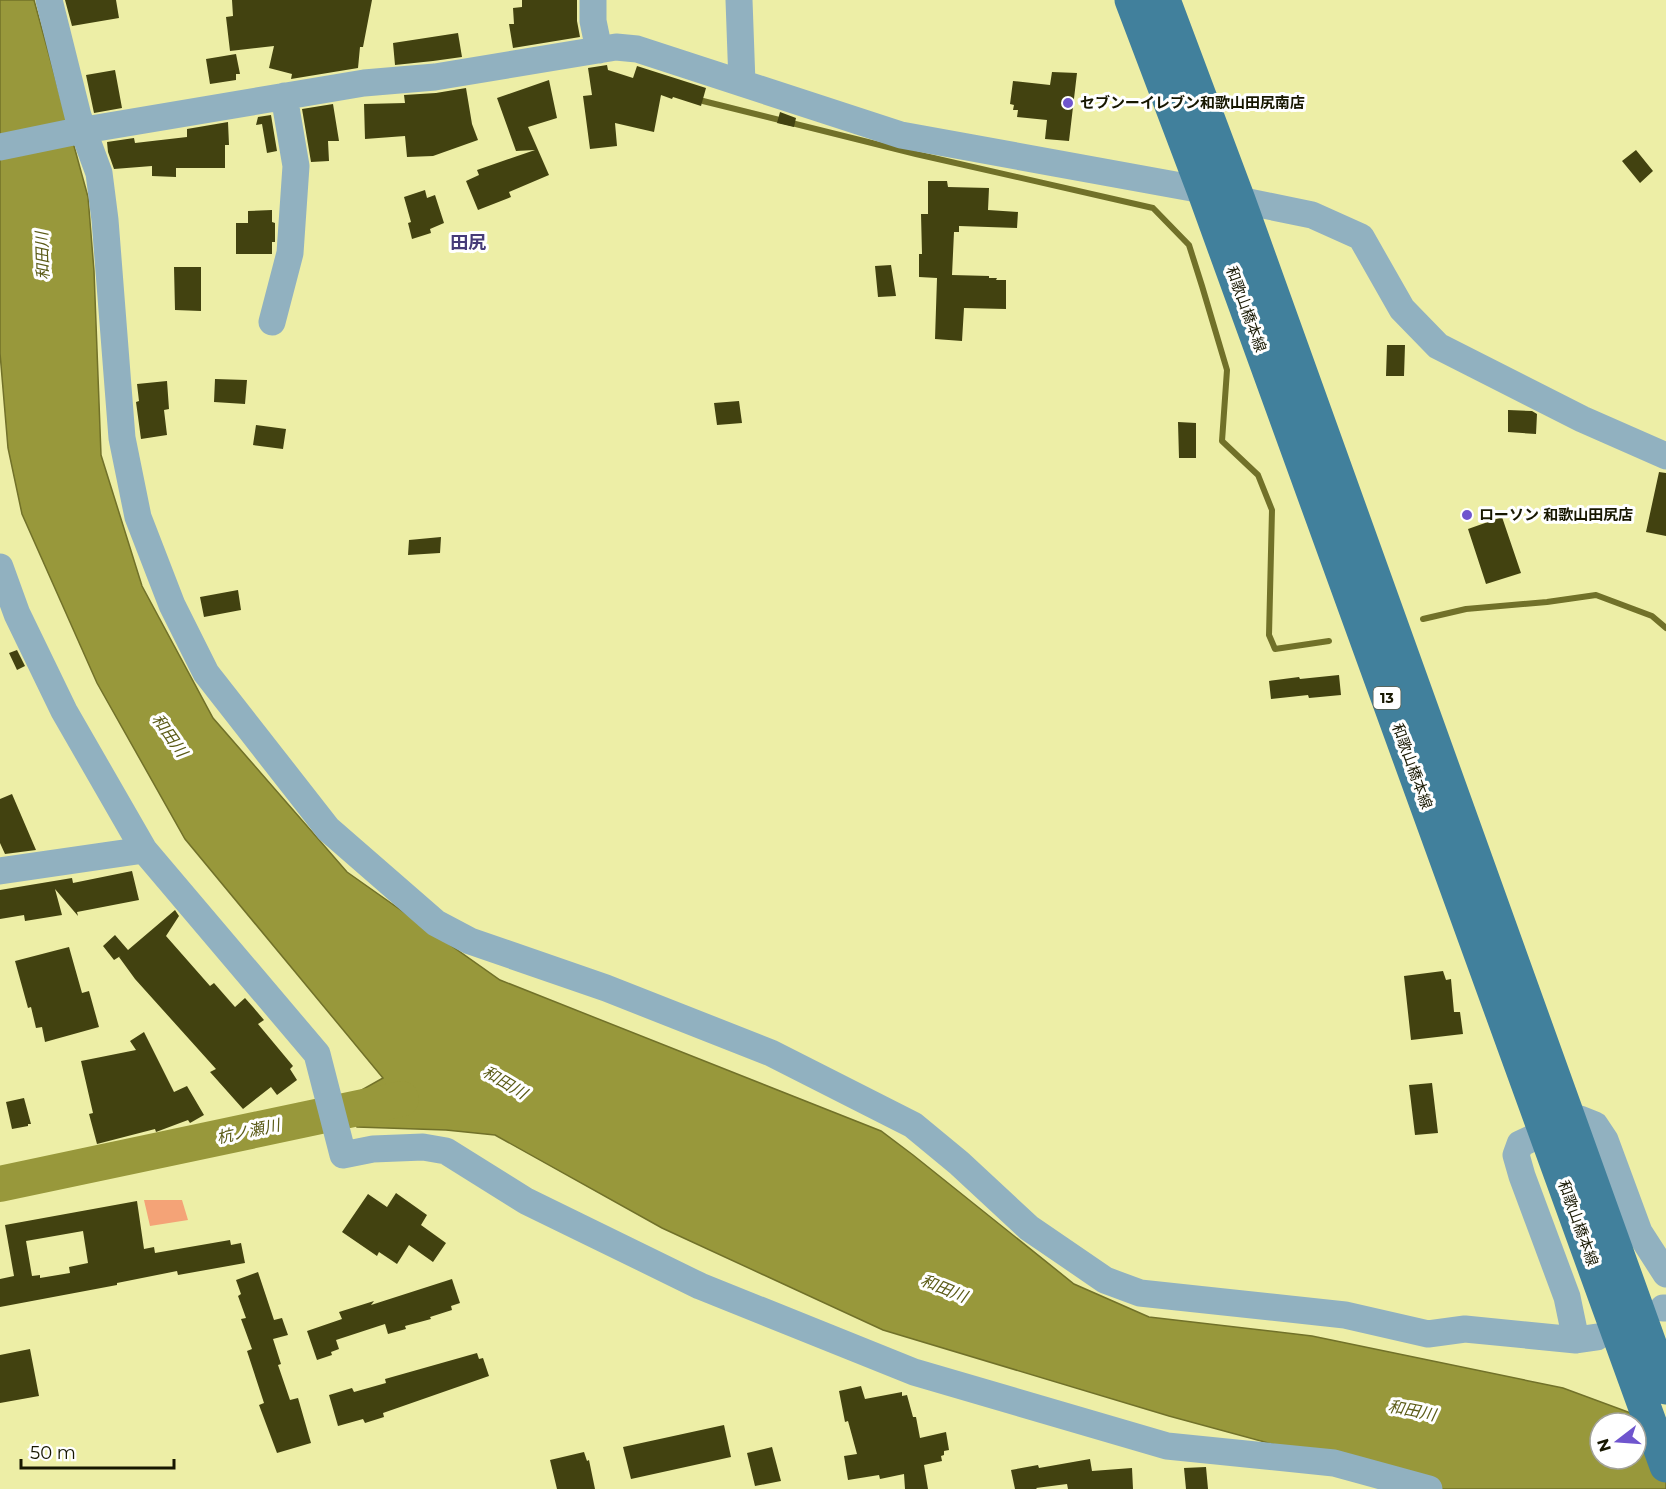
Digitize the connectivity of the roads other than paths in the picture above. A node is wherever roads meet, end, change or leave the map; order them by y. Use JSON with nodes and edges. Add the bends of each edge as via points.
{"nodes":[{"id":1,"x":48,"y":0,"type":"edge"},
{"id":2,"x":593,"y":0,"type":"edge"},
{"id":3,"x":739,"y":0,"type":"edge"},
{"id":4,"x":1131,"y":0,"type":"edge"},
{"id":5,"x":1164,"y":0,"type":"edge"},
{"id":6,"x":599,"y":50,"type":"junction"},
{"id":7,"x":742,"y":83,"type":"junction"},
{"id":8,"x":284,"y":96,"type":"junction"},
{"id":9,"x":79,"y":131,"type":"junction"},
{"id":10,"x":0,"y":147,"type":"edge"},
{"id":11,"x":1203,"y":190,"type":"junction"},
{"id":12,"x":1239,"y":200,"type":"junction"},
{"id":13,"x":272,"y":322,"type":"dead end"},
{"id":14,"x":1666,"y":456,"type":"edge"},
{"id":15,"x":0,"y":567,"type":"edge"},
{"id":16,"x":144,"y":850,"type":"junction"},
{"id":17,"x":0,"y":871,"type":"edge"},
{"id":18,"x":1557,"y":1127,"type":"junction"},
{"id":19,"x":1666,"y":1274,"type":"edge"},
{"id":20,"x":1654,"y":1392,"type":"edge"},
{"id":21,"x":1666,"y":1466,"type":"edge"},
{"id":22,"x":1429,"y":1489,"type":"edge"}],
"edges":[{"from":1,"to":9,"type":"street"},
{"from":2,"to":6,"type":"street"},
{"from":3,"to":7,"type":"street"},
{"from":4,"to":11,"type":"main road","name":"和歌山橋本線","number":"13"},
{"from":5,"to":12,"type":"main road","name":"和歌山橋本線","number":"13"},
{"from":6,"to":7,"type":"street","via":[[637,49]]},
{"from":6,"to":8,"type":"street","via":[[435,77]]},
{"from":7,"to":11,"type":"street","via":[[901,135]]},
{"from":8,"to":9,"type":"street"},
{"from":8,"to":13,"type":"street","via":[[296,166],[290,253]]},
{"from":9,"to":10,"type":"street"},
{"from":9,"to":18,"type":"street","via":[[99,173],[122,438],[138,517],[172,605],[206,673],[328,829],[436,923],[470,941],[606,988],[771,1053],[913,1125],[1029,1228],[1106,1280],[1140,1293],[1345,1315],[1428,1334],[1465,1329],[1587,1338],[1567,1296],[1516,1155],[1520,1144]]},
{"from":11,"to":12,"type":"street"},
{"from":11,"to":18,"type":"main road","name":"和歌山橋本線","number":"13"},
{"from":12,"to":14,"type":"street","via":[[1312,215],[1361,237],[1402,309],[1438,346],[1582,419]]},
{"from":12,"to":18,"type":"main road","name":"和歌山橋本線","number":"13"},
{"from":15,"to":16,"type":"street","via":[[17,614],[64,711]]},
{"from":16,"to":17,"type":"street"},
{"from":16,"to":22,"type":"street","via":[[317,1054],[343,1155],[423,1147],[446,1151],[526,1201],[700,1286],[914,1372],[1167,1446],[1334,1463]]},
{"from":18,"to":19,"type":"street","via":[[1580,1119],[1595,1125],[1605,1140],[1639,1232]]},
{"from":18,"to":20,"type":"main road","name":"和歌山橋本線","number":"13"},
{"from":20,"to":21,"type":"main road","name":"和歌山橋本線","number":"13"}]}
